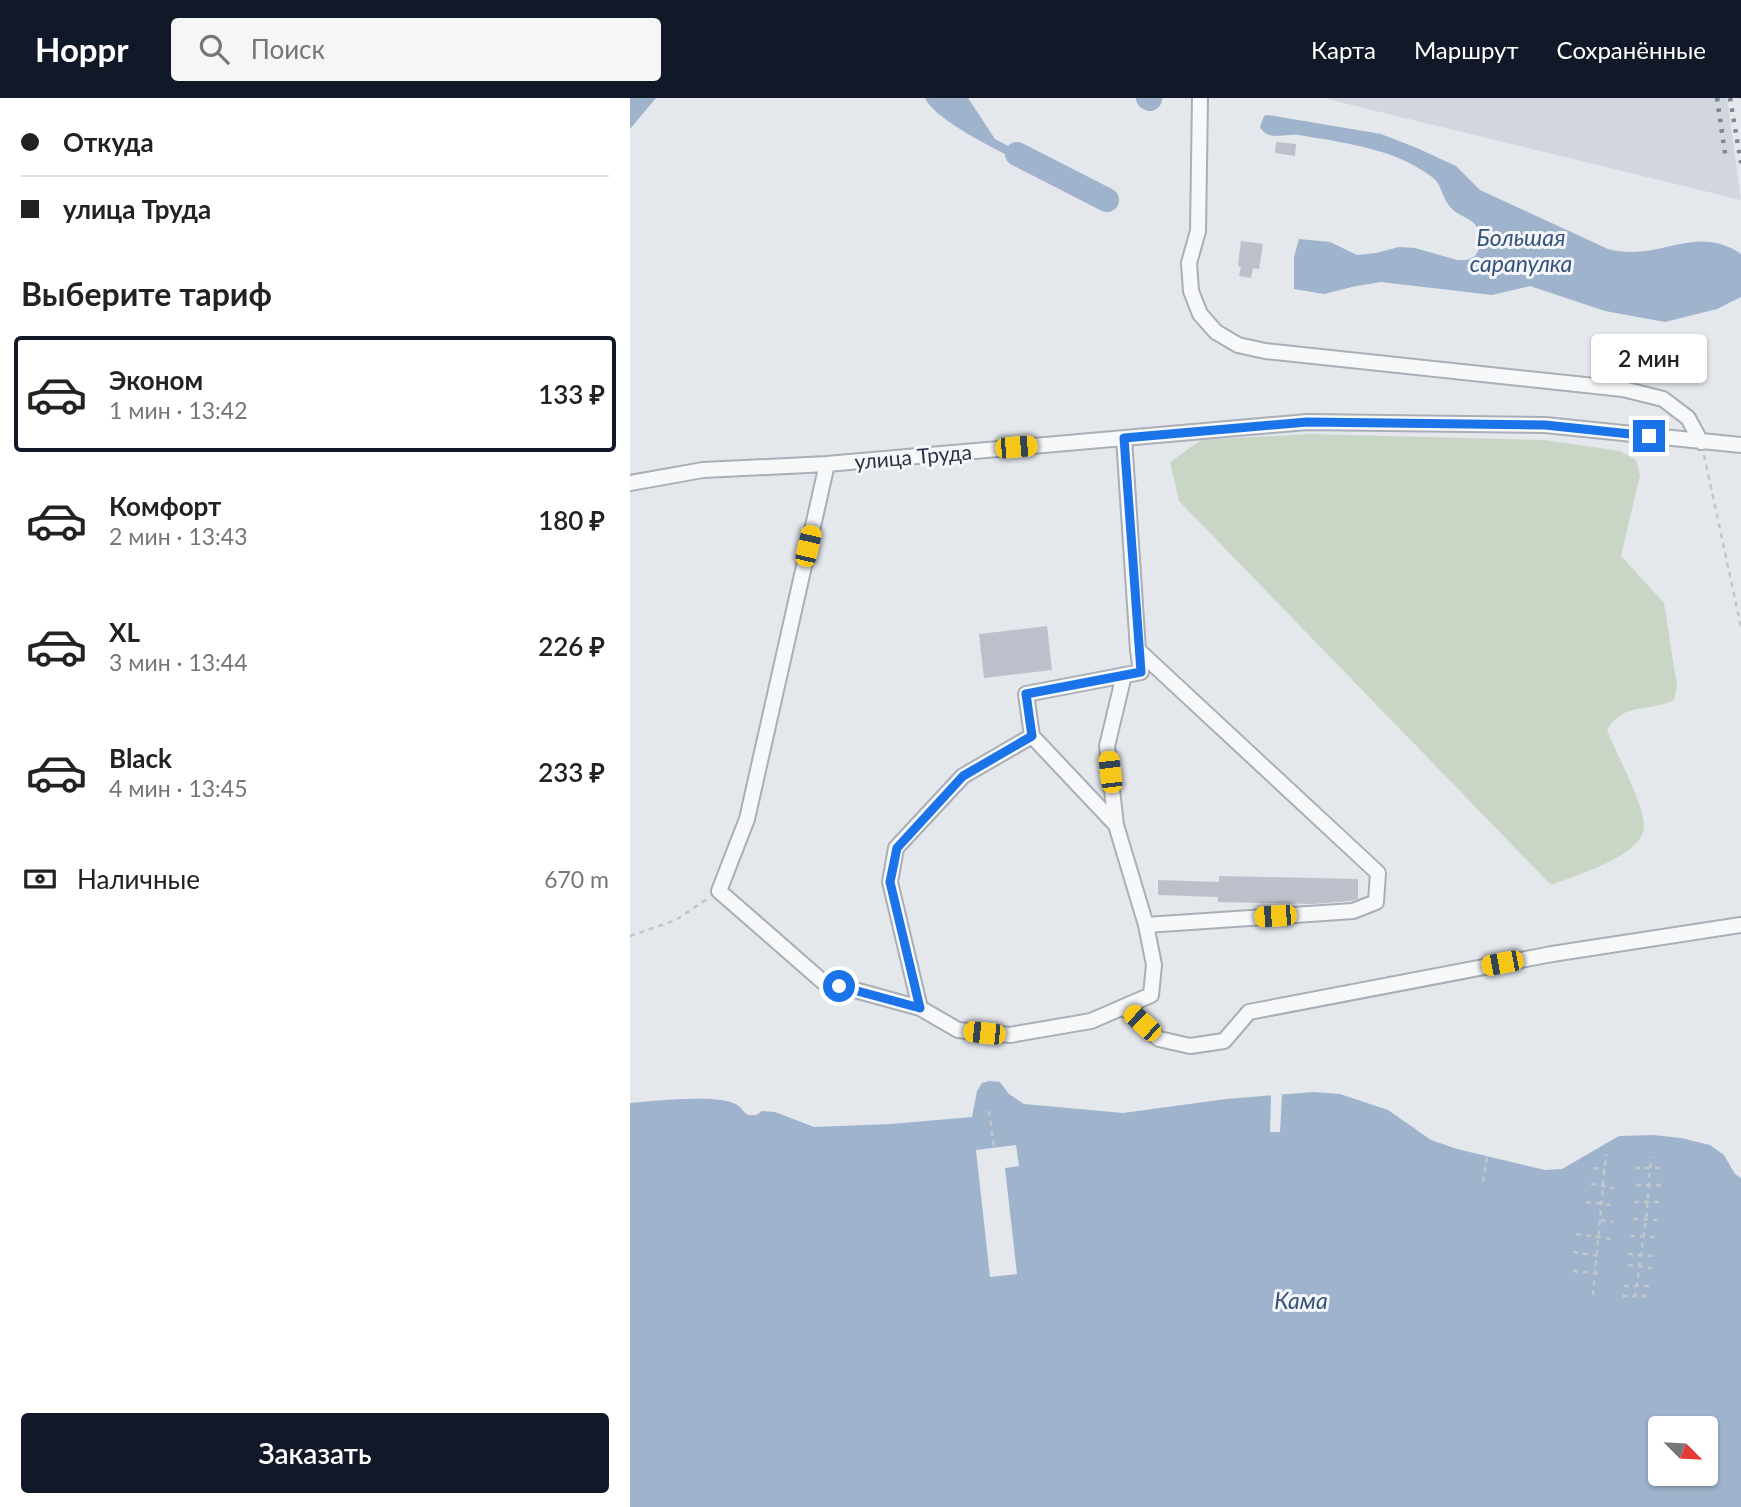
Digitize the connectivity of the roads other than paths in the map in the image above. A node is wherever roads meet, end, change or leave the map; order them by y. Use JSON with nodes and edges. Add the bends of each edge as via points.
{"nodes":[{"id":1,"x":1200,"y":98,"type":"edge"},
{"id":2,"x":1124,"y":438,"type":"junction"},
{"id":3,"x":1701,"y":442,"type":"junction"},
{"id":4,"x":1741,"y":445,"type":"edge"},
{"id":5,"x":827,"y":464,"type":"junction"},
{"id":6,"x":630,"y":483,"type":"edge"},
{"id":7,"x":1138,"y":650,"type":"junction"},
{"id":8,"x":1124,"y":675,"type":"junction"},
{"id":9,"x":1032,"y":736,"type":"junction"},
{"id":10,"x":1116,"y":825,"type":"junction"},
{"id":11,"x":1146,"y":925,"type":"junction"},
{"id":12,"x":1741,"y":925,"type":"edge"},
{"id":13,"x":1124,"y":1006,"type":"junction"},
{"id":14,"x":920,"y":1008,"type":"junction"}],
"edges":[{"from":1,"to":3,"type":"street","via":[[1198,231],[1189,263],[1191,291],[1200,314],[1216,332],[1238,345],[1265,351],[1623,389],[1663,400],[1688,418]]},
{"from":2,"to":3,"type":"street","name":"улица Труда","via":[[1307,422],[1545,425]]},
{"from":2,"to":5,"type":"street","name":"улица Труда"},
{"from":2,"to":7,"type":"street"},
{"from":3,"to":4,"type":"street","name":"улица Труда"},
{"from":5,"to":6,"type":"street","name":"улица Труда","via":[[703,470]]},
{"from":5,"to":14,"type":"street","via":[[747,819],[719,891],[822,981]]},
{"from":7,"to":8,"type":"street","via":[[1141,672]]},
{"from":7,"to":11,"type":"street","via":[[1378,873],[1376,902],[1353,911]]},
{"from":8,"to":9,"type":"street","via":[[1026,694]]},
{"from":8,"to":10,"type":"street","via":[[1107,746]]},
{"from":9,"to":10,"type":"street"},
{"from":9,"to":14,"type":"street","via":[[963,776],[897,848],[890,882]]},
{"from":10,"to":11,"type":"street"},
{"from":11,"to":13,"type":"street","via":[[1154,965],[1151,995]]},
{"from":12,"to":13,"type":"street","via":[[1552,954],[1249,1012],[1224,1041],[1190,1046],[1159,1039]]},
{"from":13,"to":14,"type":"street","via":[[1091,1021],[1010,1035],[958,1030]]}]}
